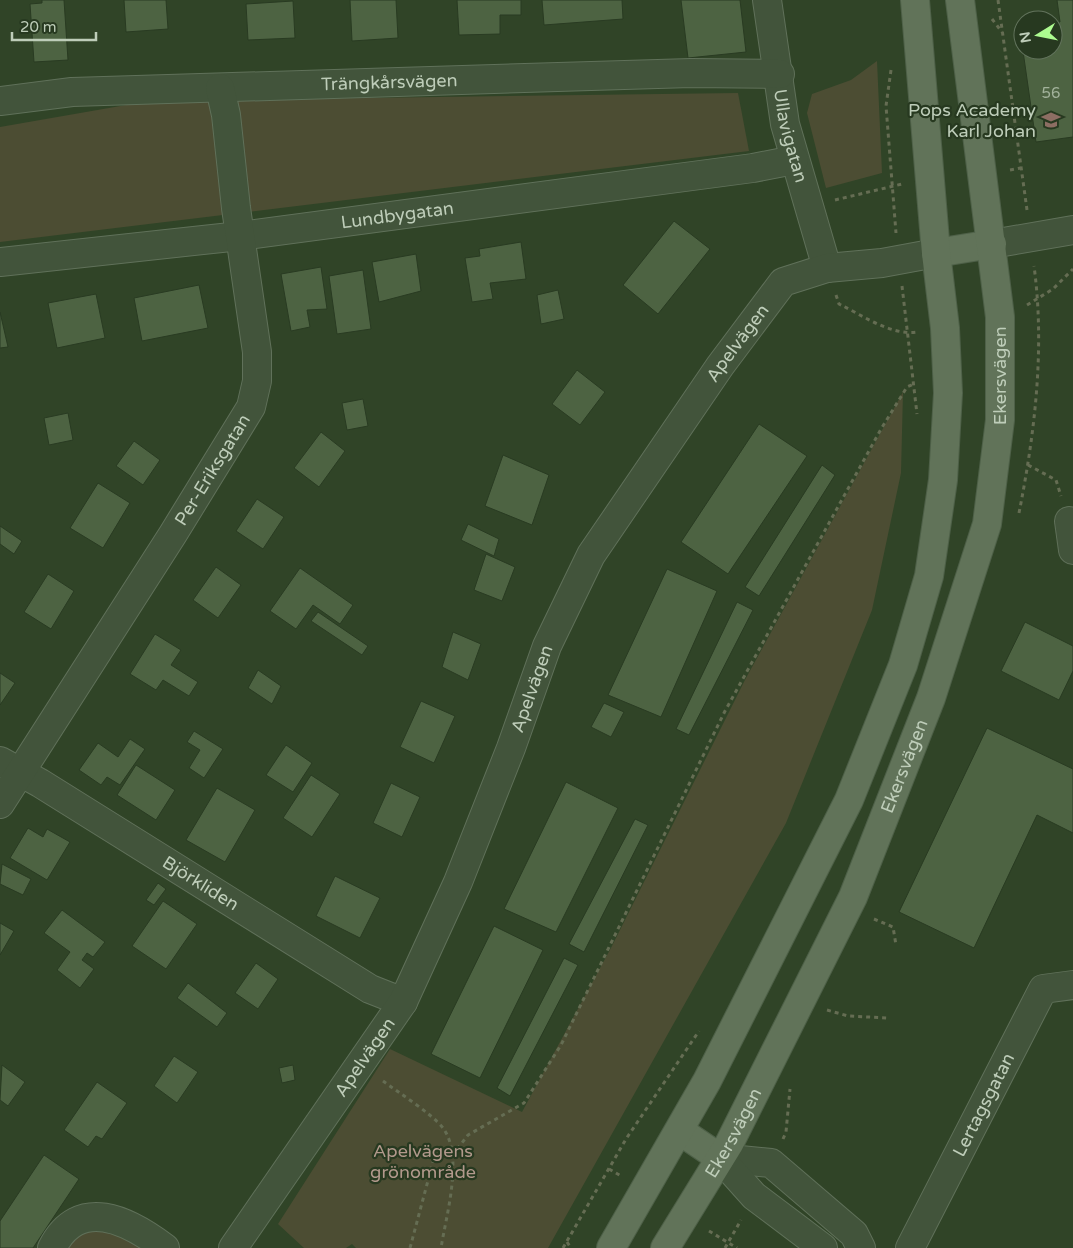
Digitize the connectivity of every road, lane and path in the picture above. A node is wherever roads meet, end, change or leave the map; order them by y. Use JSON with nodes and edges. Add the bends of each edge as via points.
{"nodes":[{"id":1,"x":768,"y":0,"type":"edge"},
{"id":2,"x":915,"y":0,"type":"edge"},
{"id":3,"x":960,"y":0,"type":"edge"},
{"id":4,"x":780,"y":74,"type":"junction"},
{"id":5,"x":220,"y":88,"type":"junction"},
{"id":6,"x":0,"y":101,"type":"edge"},
{"id":7,"x":794,"y":160,"type":"junction"},
{"id":8,"x":1073,"y":230,"type":"edge"},
{"id":9,"x":240,"y":236,"type":"junction"},
{"id":10,"x":992,"y":244,"type":"junction"},
{"id":11,"x":936,"y":253,"type":"junction"},
{"id":12,"x":0,"y":262,"type":"edge"},
{"id":13,"x":827,"y":268,"type":"junction"},
{"id":14,"x":1073,"y":269,"type":"edge"},
{"id":15,"x":1039,"y":299,"type":"dead end"},
{"id":16,"x":914,"y":384,"type":"junction"},
{"id":17,"x":918,"y":420,"type":"dead end"},
{"id":18,"x":1028,"y":465,"type":"dead end"},
{"id":19,"x":1069,"y":521,"type":"joint"},
{"id":20,"x":1073,"y":550,"type":"edge"},
{"id":21,"x":10,"y":767,"type":"edge"},
{"id":22,"x":0,"y":804,"type":"edge"},
{"id":23,"x":868,"y":917,"type":"dead end"},
{"id":24,"x":896,"y":946,"type":"dead end"},
{"id":25,"x":1073,"y":985,"type":"edge"},
{"id":26,"x":403,"y":1002,"type":"junction"},
{"id":27,"x":824,"y":1010,"type":"dead end"},
{"id":28,"x":888,"y":1018,"type":"dead end"},
{"id":29,"x":701,"y":1028,"type":"dead end"},
{"id":30,"x":360,"y":1064,"type":"junction"},
{"id":31,"x":680,"y":1131,"type":"junction"},
{"id":32,"x":452,"y":1156,"type":"junction"},
{"id":33,"x":720,"y":1158,"type":"junction"},
{"id":34,"x":742,"y":1218,"type":"dead end"},
{"id":35,"x":567,"y":1242,"type":"junction"},
{"id":36,"x":728,"y":1243,"type":"junction"},
{"id":37,"x":52,"y":1248,"type":"edge"},
{"id":38,"x":165,"y":1248,"type":"edge"},
{"id":39,"x":233,"y":1248,"type":"edge"},
{"id":40,"x":410,"y":1248,"type":"edge"},
{"id":41,"x":441,"y":1248,"type":"edge"},
{"id":42,"x":563,"y":1248,"type":"edge"},
{"id":43,"x":572,"y":1248,"type":"edge"},
{"id":44,"x":612,"y":1248,"type":"edge"},
{"id":45,"x":665,"y":1248,"type":"edge"},
{"id":46,"x":725,"y":1248,"type":"edge"},
{"id":47,"x":738,"y":1248,"type":"edge"},
{"id":48,"x":823,"y":1248,"type":"edge"},
{"id":49,"x":861,"y":1248,"type":"edge"},
{"id":50,"x":910,"y":1248,"type":"edge"}],
"edges":[{"from":1,"to":4,"type":"street","name":"Ullavigatan"},
{"from":2,"to":11,"type":"main road"},
{"from":3,"to":10,"type":"main road","name":"Ekersvägen"},
{"from":4,"to":5,"type":"street","name":"Trängkårsvägen","via":[[691,73]]},
{"from":4,"to":7,"type":"street","name":"Ullavigatan","via":[[785,124]]},
{"from":5,"to":6,"type":"street","name":"Trängkårsvägen","via":[[72,92]]},
{"from":5,"to":9,"type":"street","name":"Per-Eriksgatan"},
{"from":7,"to":9,"type":"street","name":"Lundbygatan"},
{"from":7,"to":13,"type":"street","name":"Ullavigatan"},
{"from":8,"to":10,"type":"street"},
{"from":9,"to":12,"type":"street","name":"Lundbygatan"},
{"from":9,"to":21,"type":"street","name":"Per-Eriksgatan","via":[[257,352],[258,381],[251,407],[178,526]]},
{"from":10,"to":11,"type":"main road"},
{"from":10,"to":33,"type":"main road","name":"Ekersvägen","via":[[1000,317],[1000,420],[987,524],[931,698],[853,897]]},
{"from":11,"to":13,"type":"street","name":"Apelvägen","via":[[882,263]]},
{"from":11,"to":31,"type":"main road","via":[[945,328],[948,393],[943,480],[929,576],[906,656],[849,800]]},
{"from":13,"to":16,"type":"path","via":[[839,304],[907,334]]},
{"from":13,"to":26,"type":"street","name":"Apelvägen","via":[[783,282],[720,366],[591,555],[547,646],[458,882]]},
{"from":14,"to":15,"type":"path"},
{"from":16,"to":17,"type":"path"},
{"from":16,"to":32,"type":"path","via":[[907,386],[881,429],[725,711],[561,1045],[524,1103],[468,1134]]},
{"from":18,"to":19,"type":"path","via":[[1056,480]]},
{"from":19,"to":20,"type":"street"},
{"from":21,"to":22,"type":"street","name":"Per-Eriksgatan"},
{"from":21,"to":26,"type":"street","name":"Björkliden","via":[[370,988]]},
{"from":23,"to":24,"type":"path","via":[[893,928]]},
{"from":25,"to":50,"type":"street","name":"Lertagsgatan","via":[[1043,989]]},
{"from":26,"to":30,"type":"street","name":"Apelvägen"},
{"from":27,"to":28,"type":"path","via":[[848,1016]]},
{"from":29,"to":35,"type":"path","via":[[626,1139]]},
{"from":30,"to":32,"type":"path","via":[[441,1126],[448,1137]]},
{"from":30,"to":39,"type":"street","name":"Apelvägen"},
{"from":31,"to":33,"type":"main road"},
{"from":31,"to":44,"type":"main road"},
{"from":32,"to":40,"type":"path","via":[[434,1158]]},
{"from":32,"to":41,"type":"path","via":[[453,1174]]},
{"from":33,"to":45,"type":"main road","name":"Ekersvägen"},
{"from":33,"to":48,"type":"street","via":[[754,1196]]},
{"from":33,"to":49,"type":"street","via":[[771,1163],[854,1234]]},
{"from":34,"to":36,"type":"path"},
{"from":35,"to":42,"type":"path"},
{"from":35,"to":43,"type":"path"},
{"from":36,"to":46,"type":"path"},
{"from":36,"to":47,"type":"path"},
{"from":37,"to":38,"type":"street","via":[[56,1239],[74,1221],[97,1215],[131,1226]]}]}
